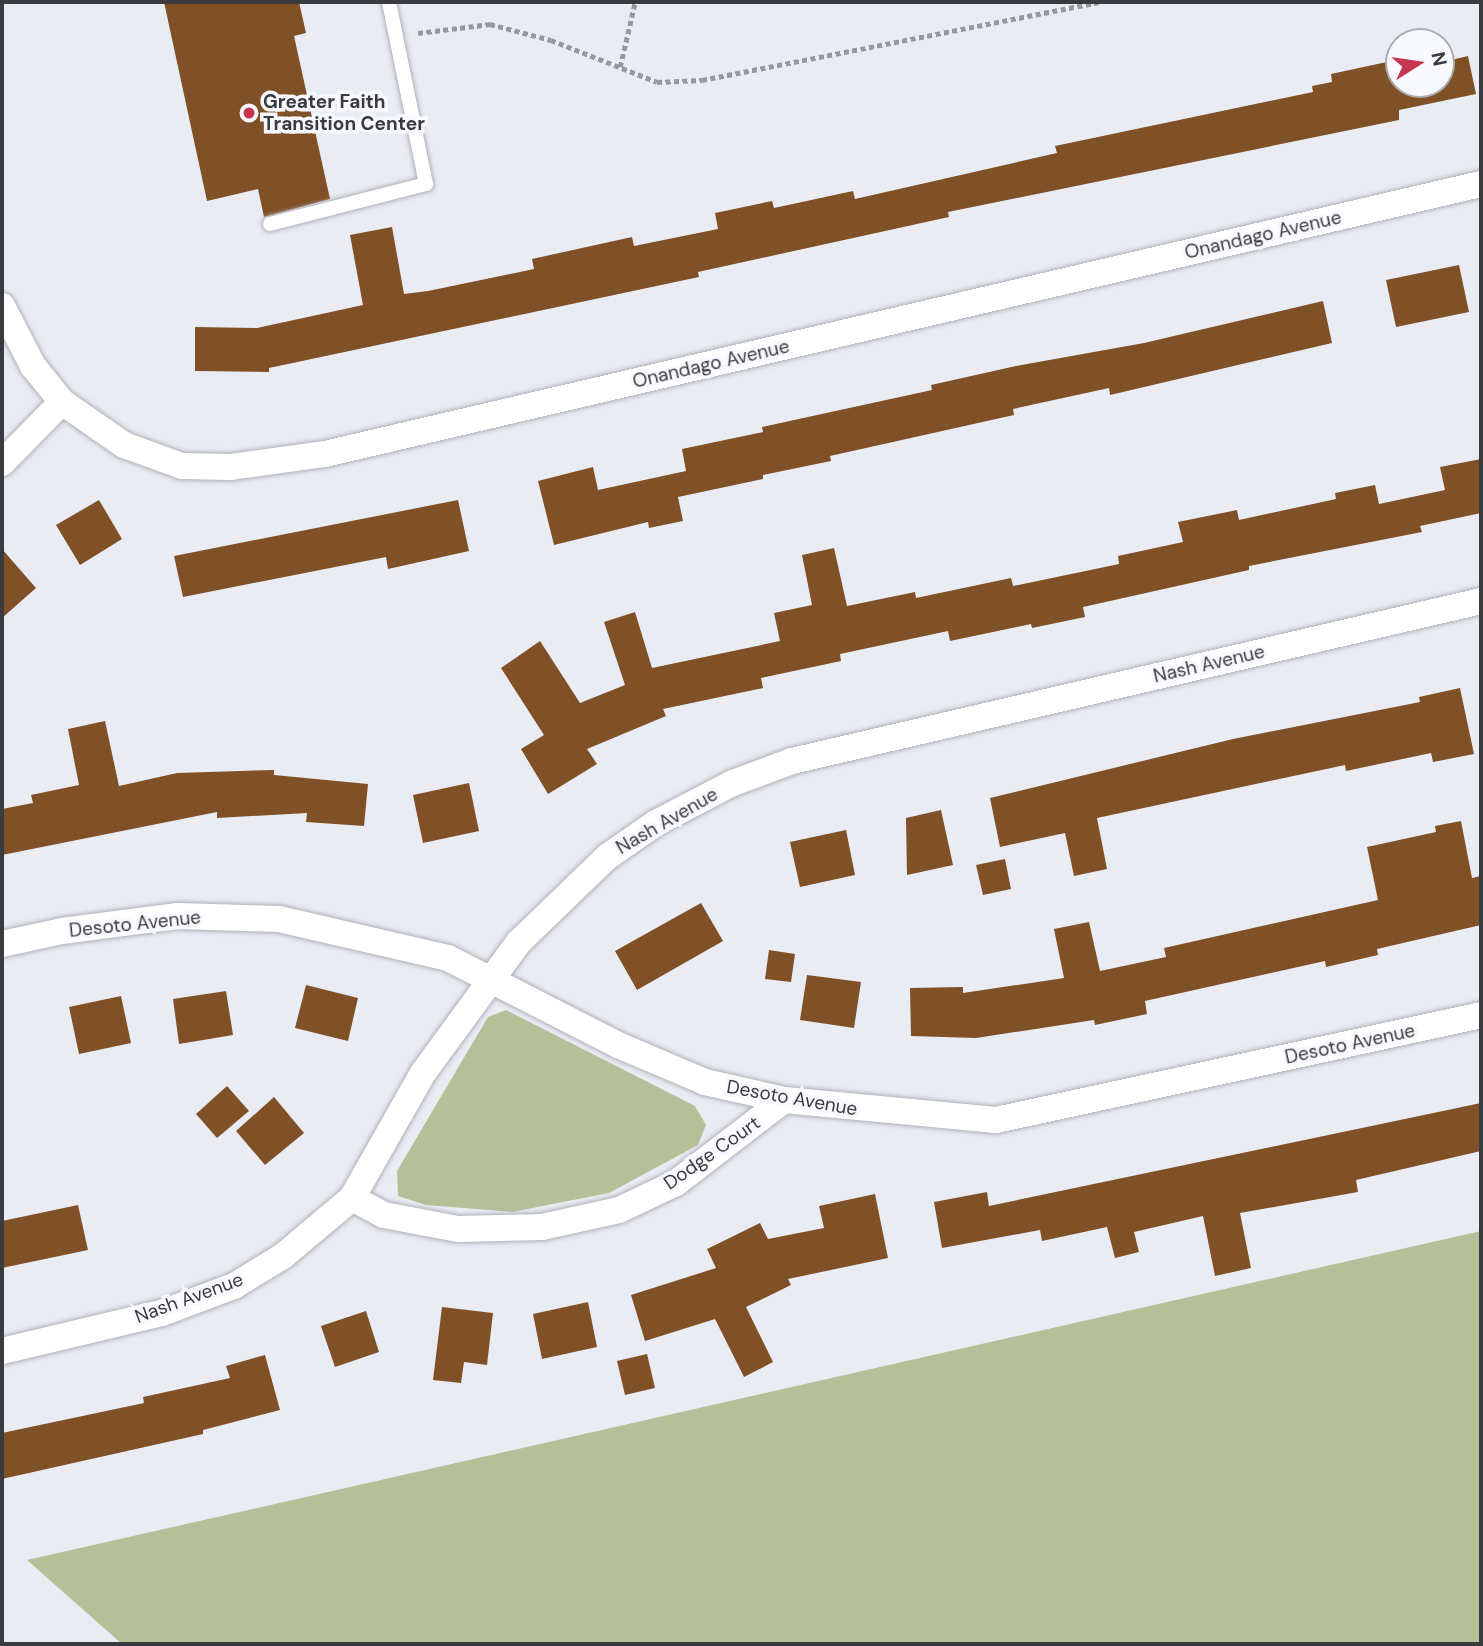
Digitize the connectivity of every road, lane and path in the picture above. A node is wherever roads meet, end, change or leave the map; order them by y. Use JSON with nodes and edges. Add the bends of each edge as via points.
{"nodes":[{"id":1,"x":389,"y":2,"type":"edge"},
{"id":2,"x":635,"y":2,"type":"edge"},
{"id":3,"x":1099,"y":2,"type":"edge"},
{"id":4,"x":396,"y":38,"type":"junction"},
{"id":5,"x":620,"y":67,"type":"junction"},
{"id":6,"x":1481,"y":184,"type":"edge"},
{"id":7,"x":270,"y":224,"type":"dead end"},
{"id":8,"x":2,"y":306,"type":"edge"},
{"id":9,"x":62,"y":402,"type":"junction"},
{"id":10,"x":2,"y":463,"type":"edge"},
{"id":11,"x":1481,"y":601,"type":"edge"},
{"id":12,"x":2,"y":944,"type":"edge"},
{"id":13,"x":490,"y":977,"type":"junction"},
{"id":14,"x":1481,"y":1015,"type":"edge"},
{"id":15,"x":784,"y":1100,"type":"junction"},
{"id":16,"x":352,"y":1198,"type":"junction"},
{"id":17,"x":2,"y":1352,"type":"edge"}],
"edges":[{"from":1,"to":4,"type":"lane"},
{"from":2,"to":5,"type":"path"},
{"from":3,"to":5,"type":"path","via":[[702,80],[657,82]]},
{"from":4,"to":5,"type":"path","via":[[454,25],[490,24],[551,40]]},
{"from":4,"to":7,"type":"lane","via":[[426,184]]},
{"from":6,"to":9,"type":"street","name":"Onandago Avenue","via":[[325,454],[230,467],[182,466],[124,445]]},
{"from":8,"to":9,"type":"street","name":"Onandago Avenue","via":[[33,366]]},
{"from":9,"to":10,"type":"street"},
{"from":11,"to":13,"type":"street","name":"Nash Avenue","via":[[792,761],[733,783],[656,822],[607,857],[519,942]]},
{"from":12,"to":13,"type":"street","name":"Desoto Avenue","via":[[62,930],[178,916],[279,919],[448,958]]},
{"from":13,"to":15,"type":"street","name":"Desoto Avenue","via":[[618,1045],[705,1082]]},
{"from":13,"to":16,"type":"street","name":"Nash Avenue","via":[[423,1073]]},
{"from":14,"to":15,"type":"street","name":"Desoto Avenue","via":[[996,1120]]},
{"from":15,"to":16,"type":"street","name":"Dodge Court","via":[[676,1183],[619,1210],[567,1222],[458,1229],[384,1215]]},
{"from":16,"to":17,"type":"street","name":"Nash Avenue","via":[[283,1256],[234,1286],[162,1313]]}]}
